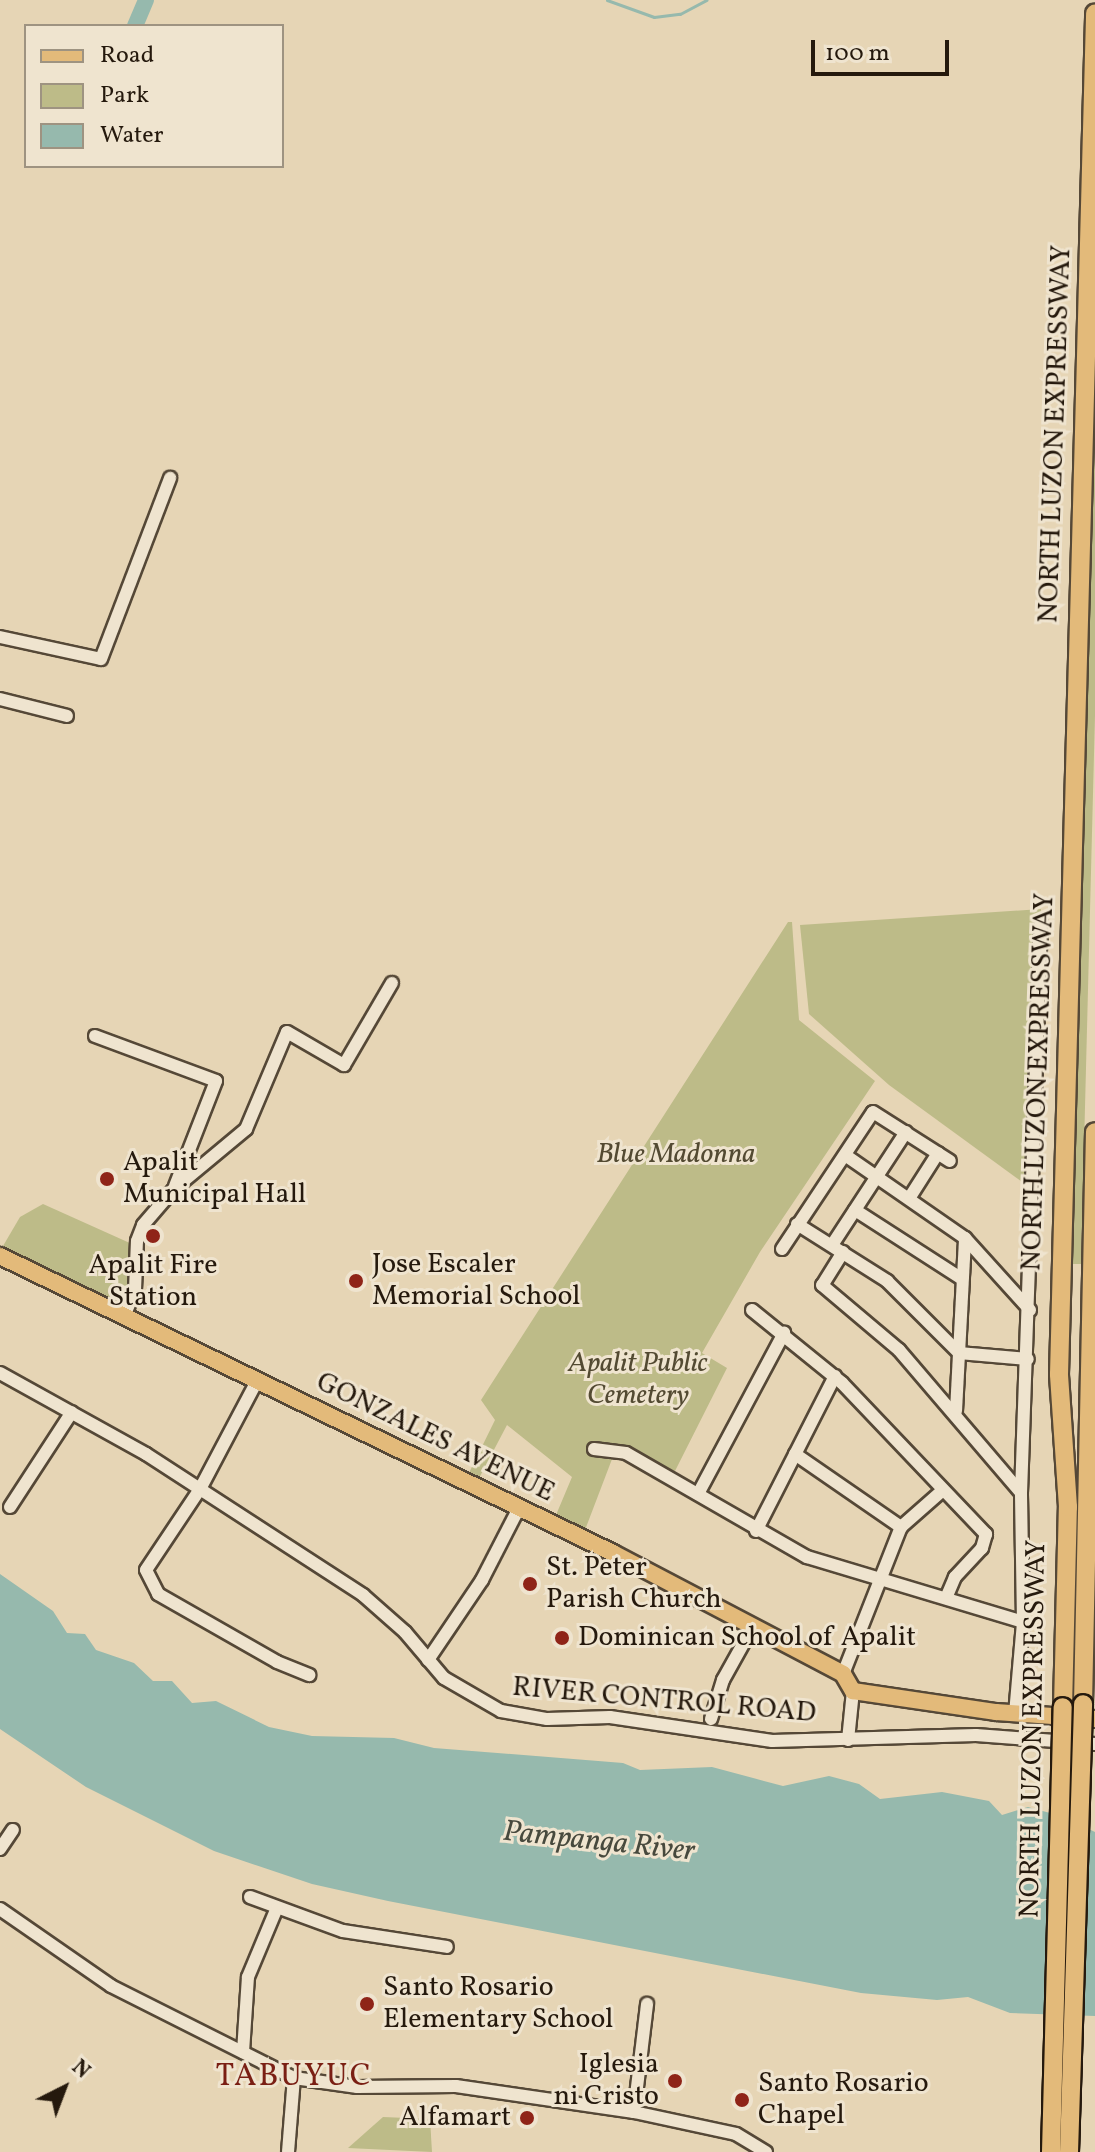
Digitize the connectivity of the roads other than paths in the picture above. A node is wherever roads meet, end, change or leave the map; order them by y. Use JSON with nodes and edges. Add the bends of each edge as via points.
{"nodes":[{"id":1,"x":1095,"y":13,"type":"edge"},
{"id":2,"x":170,"y":478,"type":"dead end"},
{"id":3,"x":0,"y":637,"type":"edge"},
{"id":4,"x":0,"y":699,"type":"edge"},
{"id":5,"x":67,"y":716,"type":"dead end"},
{"id":6,"x":1041,"y":923,"type":"dead end"},
{"id":7,"x":392,"y":983,"type":"dead end"},
{"id":8,"x":95,"y":1036,"type":"dead end"},
{"id":9,"x":906,"y":1132,"type":"junction"},
{"id":10,"x":1095,"y":1132,"type":"edge"},
{"id":11,"x":938,"y":1153,"type":"junction"},
{"id":12,"x":845,"y":1155,"type":"junction"},
{"id":13,"x":950,"y":1161,"type":"dead end"},
{"id":14,"x":878,"y":1176,"type":"junction"},
{"id":15,"x":174,"y":1189,"type":"junction"},
{"id":16,"x":910,"y":1197,"type":"junction"},
{"id":17,"x":855,"y":1210,"type":"junction"},
{"id":18,"x":797,"y":1224,"type":"junction"},
{"id":19,"x":965,"y":1238,"type":"junction"},
{"id":20,"x":837,"y":1248,"type":"junction"},
{"id":21,"x":782,"y":1249,"type":"dead end"},
{"id":22,"x":0,"y":1256,"type":"edge"},
{"id":23,"x":962,"y":1279,"type":"junction"},
{"id":24,"x":752,"y":1310,"type":"dead end"},
{"id":25,"x":1030,"y":1310,"type":"junction"},
{"id":26,"x":124,"y":1317,"type":"junction"},
{"id":27,"x":784,"y":1333,"type":"junction"},
{"id":28,"x":959,"y":1353,"type":"junction"},
{"id":29,"x":1028,"y":1359,"type":"junction"},
{"id":30,"x":0,"y":1373,"type":"edge"},
{"id":31,"x":835,"y":1376,"type":"junction"},
{"id":32,"x":257,"y":1381,"type":"junction"},
{"id":33,"x":956,"y":1411,"type":"junction"},
{"id":34,"x":72,"y":1412,"type":"junction"},
{"id":35,"x":594,"y":1449,"type":"dead end"},
{"id":36,"x":795,"y":1454,"type":"junction"},
{"id":37,"x":200,"y":1489,"type":"junction"},
{"id":38,"x":943,"y":1490,"type":"junction"},
{"id":39,"x":1021,"y":1493,"type":"junction"},
{"id":40,"x":698,"y":1494,"type":"junction"},
{"id":41,"x":520,"y":1506,"type":"junction"},
{"id":42,"x":10,"y":1507,"type":"dead end"},
{"id":43,"x":901,"y":1527,"type":"junction"},
{"id":44,"x":756,"y":1531,"type":"junction"},
{"id":45,"x":877,"y":1577,"type":"junction"},
{"id":46,"x":946,"y":1598,"type":"junction"},
{"id":47,"x":1023,"y":1622,"type":"junction"},
{"id":48,"x":753,"y":1626,"type":"junction"},
{"id":49,"x":428,"y":1660,"type":"junction"},
{"id":50,"x":843,"y":1674,"type":"junction"},
{"id":51,"x":310,"y":1675,"type":"dead end"},
{"id":52,"x":853,"y":1691,"type":"junction"},
{"id":53,"x":1089,"y":1711,"type":"edge"},
{"id":54,"x":1015,"y":1714,"type":"junction"},
{"id":55,"x":711,"y":1719,"type":"dead end"},
{"id":56,"x":848,"y":1740,"type":"junction"},
{"id":57,"x":1095,"y":1744,"type":"edge"},
{"id":58,"x":13,"y":1830,"type":"dead end"},
{"id":59,"x":0,"y":1849,"type":"edge"},
{"id":60,"x":250,"y":1897,"type":"dead end"},
{"id":61,"x":0,"y":1909,"type":"edge"},
{"id":62,"x":276,"y":1910,"type":"junction"},
{"id":63,"x":447,"y":1947,"type":"dead end"},
{"id":64,"x":647,"y":2004,"type":"dead end"},
{"id":65,"x":243,"y":2052,"type":"junction"},
{"id":66,"x":294,"y":2078,"type":"junction"},
{"id":67,"x":634,"y":2112,"type":"junction"},
{"id":68,"x":288,"y":2152,"type":"edge"},
{"id":69,"x":766,"y":2152,"type":"edge"},
{"id":70,"x":1051,"y":2152,"type":"edge"},
{"id":71,"x":1069,"y":2152,"type":"edge"}],
"edges":[{"from":1,"to":70,"type":"highway","name":"NORTH LUZON EXPRESSWAY","bridge":true,"via":[[1059,1374],[1068,1507]]},
{"from":2,"to":3,"type":"street","via":[[101,659]]},
{"from":4,"to":5,"type":"street"},
{"from":6,"to":25,"type":"street"},
{"from":7,"to":15,"type":"street","via":[[344,1065],[287,1032],[246,1129]]},
{"from":8,"to":15,"type":"street","via":[[216,1081]]},
{"from":9,"to":11,"type":"street"},
{"from":9,"to":12,"type":"street","via":[[873,1112]]},
{"from":9,"to":14,"type":"street"},
{"from":10,"to":53,"type":"highway","name":"NORTH LUZON EXPRESSWAY"},
{"from":11,"to":13,"type":"street"},
{"from":11,"to":16,"type":"street"},
{"from":12,"to":14,"type":"street"},
{"from":12,"to":18,"type":"street"},
{"from":14,"to":16,"type":"street"},
{"from":14,"to":17,"type":"street"},
{"from":15,"to":26,"type":"street","via":[[143,1225],[137,1241],[135,1290]]},
{"from":16,"to":19,"type":"street"},
{"from":17,"to":20,"type":"street"},
{"from":17,"to":23,"type":"street"},
{"from":18,"to":20,"type":"street"},
{"from":18,"to":21,"type":"street"},
{"from":19,"to":23,"type":"street"},
{"from":19,"to":25,"type":"street"},
{"from":20,"to":28,"type":"street","via":[[887,1281]]},
{"from":20,"to":33,"type":"street","via":[[822,1285],[870,1322]]},
{"from":22,"to":26,"type":"main road","name":"GONZALES AVENUE"},
{"from":23,"to":28,"type":"street"},
{"from":24,"to":27,"type":"street"},
{"from":25,"to":29,"type":"street"},
{"from":26,"to":32,"type":"main road","name":"GONZALES AVENUE"},
{"from":27,"to":31,"type":"street"},
{"from":27,"to":40,"type":"street"},
{"from":28,"to":29,"type":"street"},
{"from":28,"to":33,"type":"street"},
{"from":29,"to":39,"type":"street"},
{"from":30,"to":34,"type":"street","name":"RIVER CONTROL ROAD"},
{"from":31,"to":36,"type":"street"},
{"from":31,"to":38,"type":"street"},
{"from":32,"to":37,"type":"street"},
{"from":32,"to":41,"type":"main road","name":"GONZALES AVENUE"},
{"from":33,"to":39,"type":"street"},
{"from":34,"to":37,"type":"street","name":"RIVER CONTROL ROAD"},
{"from":34,"to":42,"type":"street"},
{"from":35,"to":40,"type":"street","via":[[626,1453]]},
{"from":36,"to":43,"type":"street"},
{"from":36,"to":44,"type":"street"},
{"from":37,"to":49,"type":"street","name":"RIVER CONTROL ROAD","via":[[363,1595]]},
{"from":37,"to":51,"type":"street","via":[[146,1570],[151,1585],[277,1662]]},
{"from":38,"to":43,"type":"street"},
{"from":38,"to":46,"type":"street","via":[[986,1534]]},
{"from":39,"to":47,"type":"street"},
{"from":40,"to":44,"type":"street"},
{"from":41,"to":48,"type":"main road","name":"GONZALES AVENUE"},
{"from":41,"to":49,"type":"street","via":[[482,1580]]},
{"from":43,"to":45,"type":"street"},
{"from":44,"to":45,"type":"street","via":[[807,1557]]},
{"from":45,"to":46,"type":"street"},
{"from":45,"to":50,"type":"street"},
{"from":46,"to":47,"type":"street"},
{"from":47,"to":54,"type":"street"},
{"from":48,"to":50,"type":"main road","name":"GONZALES AVENUE"},
{"from":48,"to":55,"type":"street","via":[[723,1680]]},
{"from":49,"to":56,"type":"street","name":"RIVER CONTROL ROAD","via":[[480,1703],[523,1716],[610,1717],[772,1741]]},
{"from":50,"to":52,"type":"main road"},
{"from":52,"to":54,"type":"main road"},
{"from":52,"to":56,"type":"street"},
{"from":53,"to":54,"type":"main road"},
{"from":53,"to":71,"type":"highway","name":"NORTH LUZON EXPRESSWAY","bridge":true},
{"from":56,"to":57,"type":"street","name":"RIVER CONTROL ROAD","via":[[976,1735]]},
{"from":58,"to":59,"type":"street"},
{"from":60,"to":62,"type":"street"},
{"from":61,"to":65,"type":"street","via":[[111,1986]]},
{"from":62,"to":63,"type":"street","via":[[395,1943]]},
{"from":62,"to":65,"type":"street","via":[[248,1977]]},
{"from":64,"to":67,"type":"street"},
{"from":65,"to":66,"type":"street"},
{"from":66,"to":67,"type":"street","via":[[357,2087],[456,2086]]},
{"from":66,"to":68,"type":"street"},
{"from":67,"to":69,"type":"street","via":[[736,2134]]}]}
